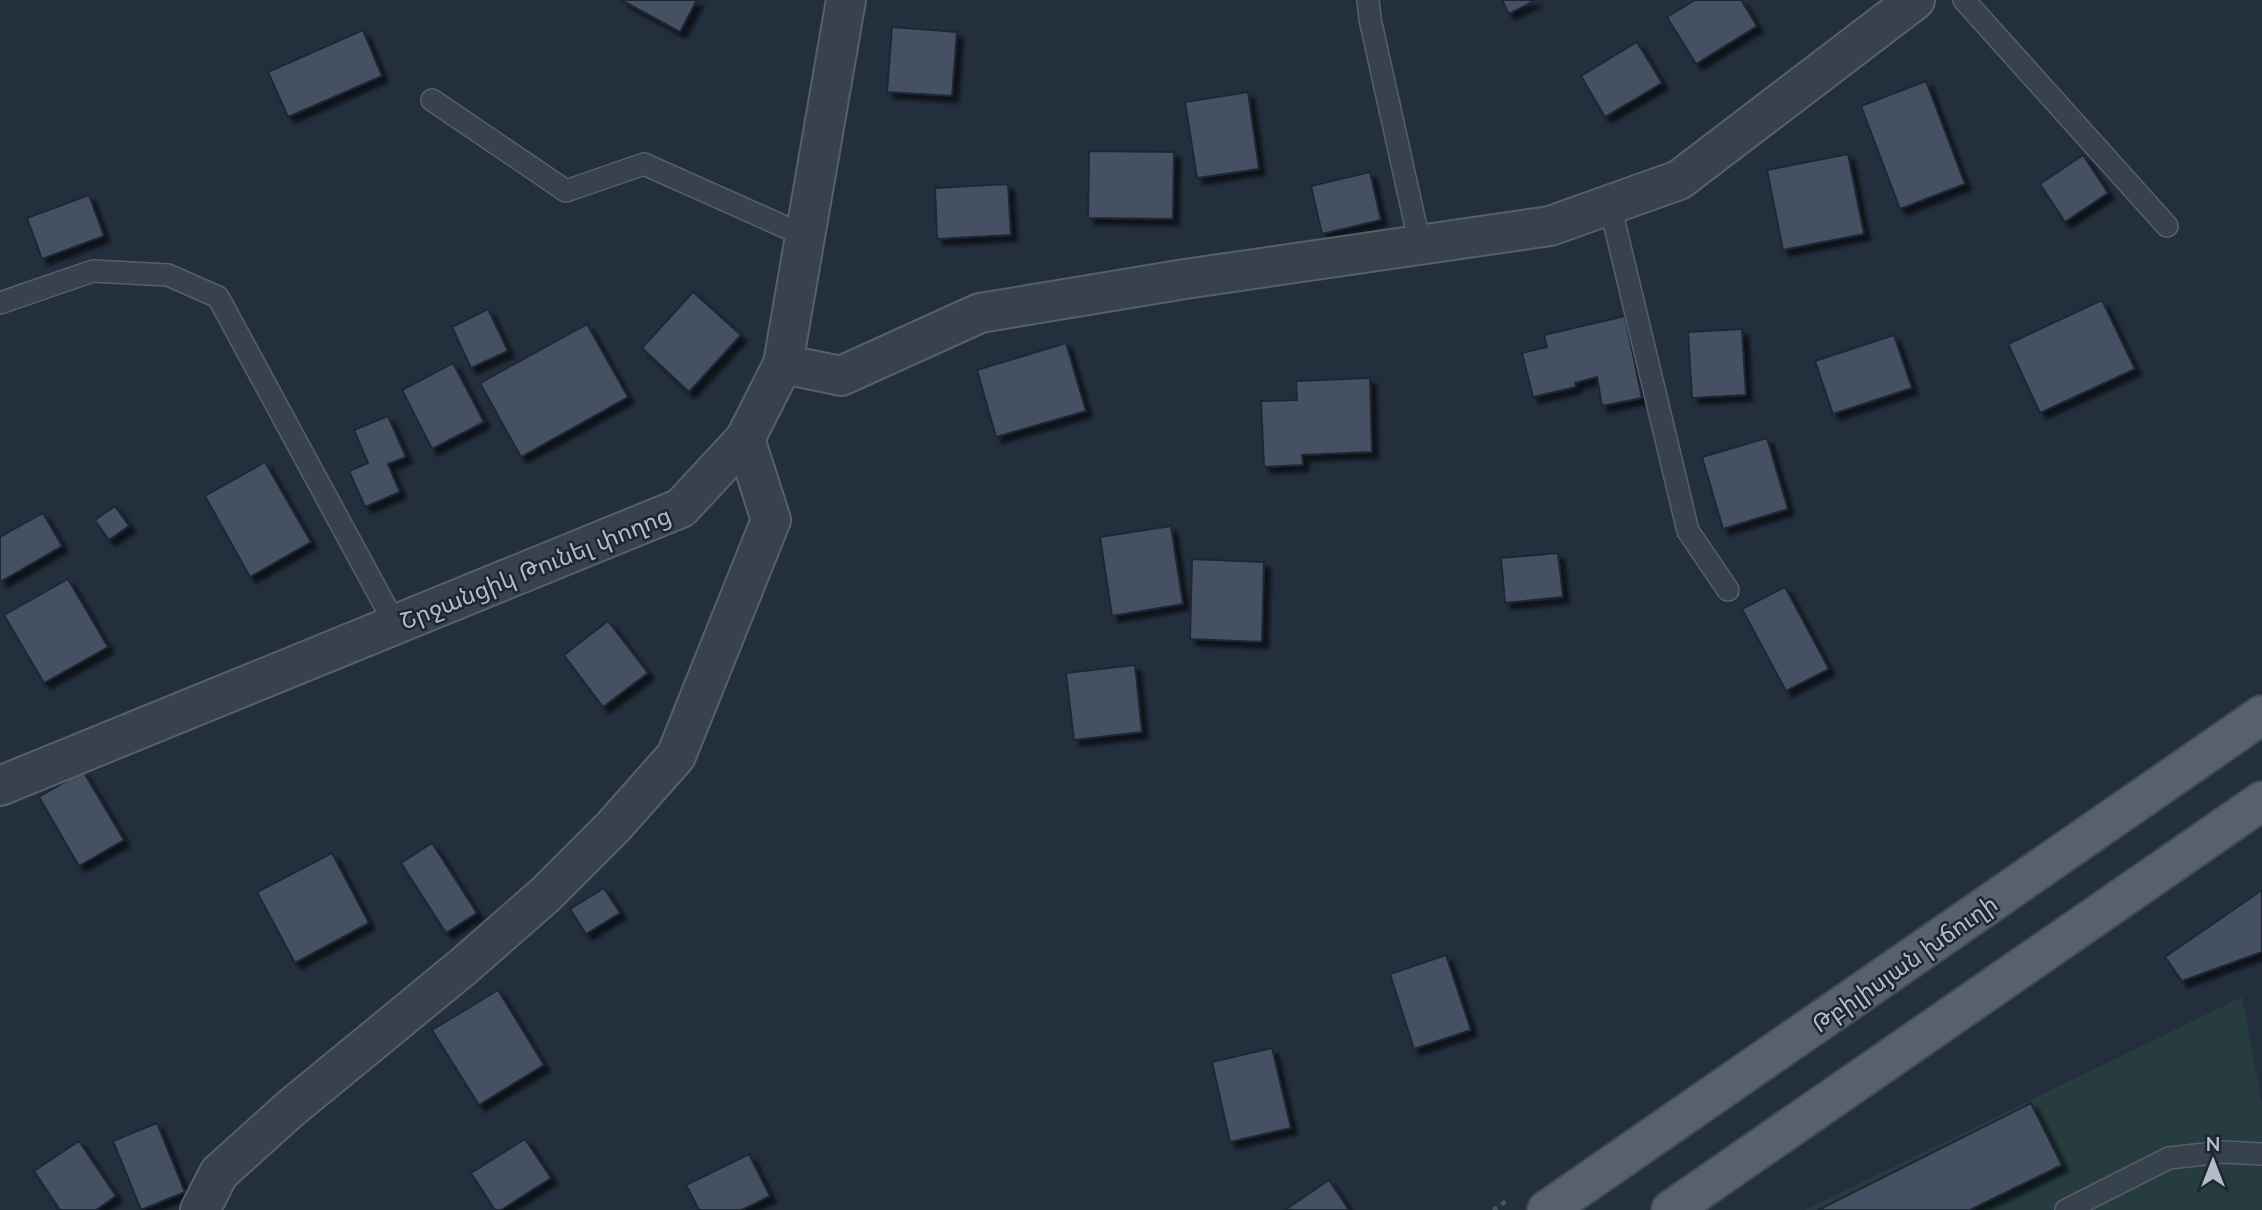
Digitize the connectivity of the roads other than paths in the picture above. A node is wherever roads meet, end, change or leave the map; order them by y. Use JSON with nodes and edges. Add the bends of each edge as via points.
{"nodes":[{"id":1,"x":846,"y":0,"type":"edge"},
{"id":2,"x":1368,"y":0,"type":"edge"},
{"id":3,"x":1915,"y":0,"type":"edge"},
{"id":4,"x":1964,"y":0,"type":"edge"},
{"id":5,"x":432,"y":100,"type":"dead end"},
{"id":6,"x":1610,"y":205,"type":"junction"},
{"id":7,"x":2167,"y":226,"type":"dead end"},
{"id":8,"x":805,"y":236,"type":"junction"},
{"id":9,"x":1420,"y":245,"type":"junction"},
{"id":10,"x":0,"y":303,"type":"edge"},
{"id":11,"x":782,"y":364,"type":"junction"},
{"id":12,"x":745,"y":439,"type":"junction"},
{"id":13,"x":1728,"y":590,"type":"dead end"},
{"id":14,"x":395,"y":624,"type":"junction"},
{"id":15,"x":2262,"y":715,"type":"edge"},
{"id":16,"x":0,"y":786,"type":"edge"},
{"id":17,"x":2262,"y":801,"type":"edge"},
{"id":18,"x":2262,"y":1154,"type":"edge"},
{"id":19,"x":200,"y":1210,"type":"edge"},
{"id":20,"x":1547,"y":1210,"type":"edge"},
{"id":21,"x":1671,"y":1210,"type":"edge"},
{"id":22,"x":2066,"y":1210,"type":"edge"}],
"edges":[{"from":1,"to":8,"type":"street","name":"Շրջանցիկ Թունել փողոց"},
{"from":2,"to":9,"type":"lane"},
{"from":3,"to":6,"type":"street","via":[[1679,180]]},
{"from":4,"to":7,"type":"lane"},
{"from":5,"to":8,"type":"lane","via":[[566,191],[644,164]]},
{"from":6,"to":9,"type":"street","via":[[1550,226]]},
{"from":6,"to":13,"type":"lane","via":[[1688,531]]},
{"from":8,"to":11,"type":"street","name":"Շրջանցիկ Թունել փողոց"},
{"from":9,"to":11,"type":"street","via":[[980,313],[841,376]]},
{"from":10,"to":14,"type":"lane","via":[[93,271],[168,275],[218,297]]},
{"from":11,"to":12,"type":"street","name":"Շրջանցիկ Թունել փողոց"},
{"from":12,"to":14,"type":"street","name":"Շրջանցիկ Թունել փողոց","via":[[681,508]]},
{"from":12,"to":19,"type":"street","via":[[771,520],[676,756],[545,894],[219,1173]]},
{"from":14,"to":16,"type":"street","name":"Շրջանցիկ Թունել փողոց"},
{"from":15,"to":20,"type":"main road","name":"Թբիլիսյան խճուղի"},
{"from":17,"to":21,"type":"main road"},
{"from":18,"to":22,"type":"lane","via":[[2224,1152],[2169,1158]]}]}
